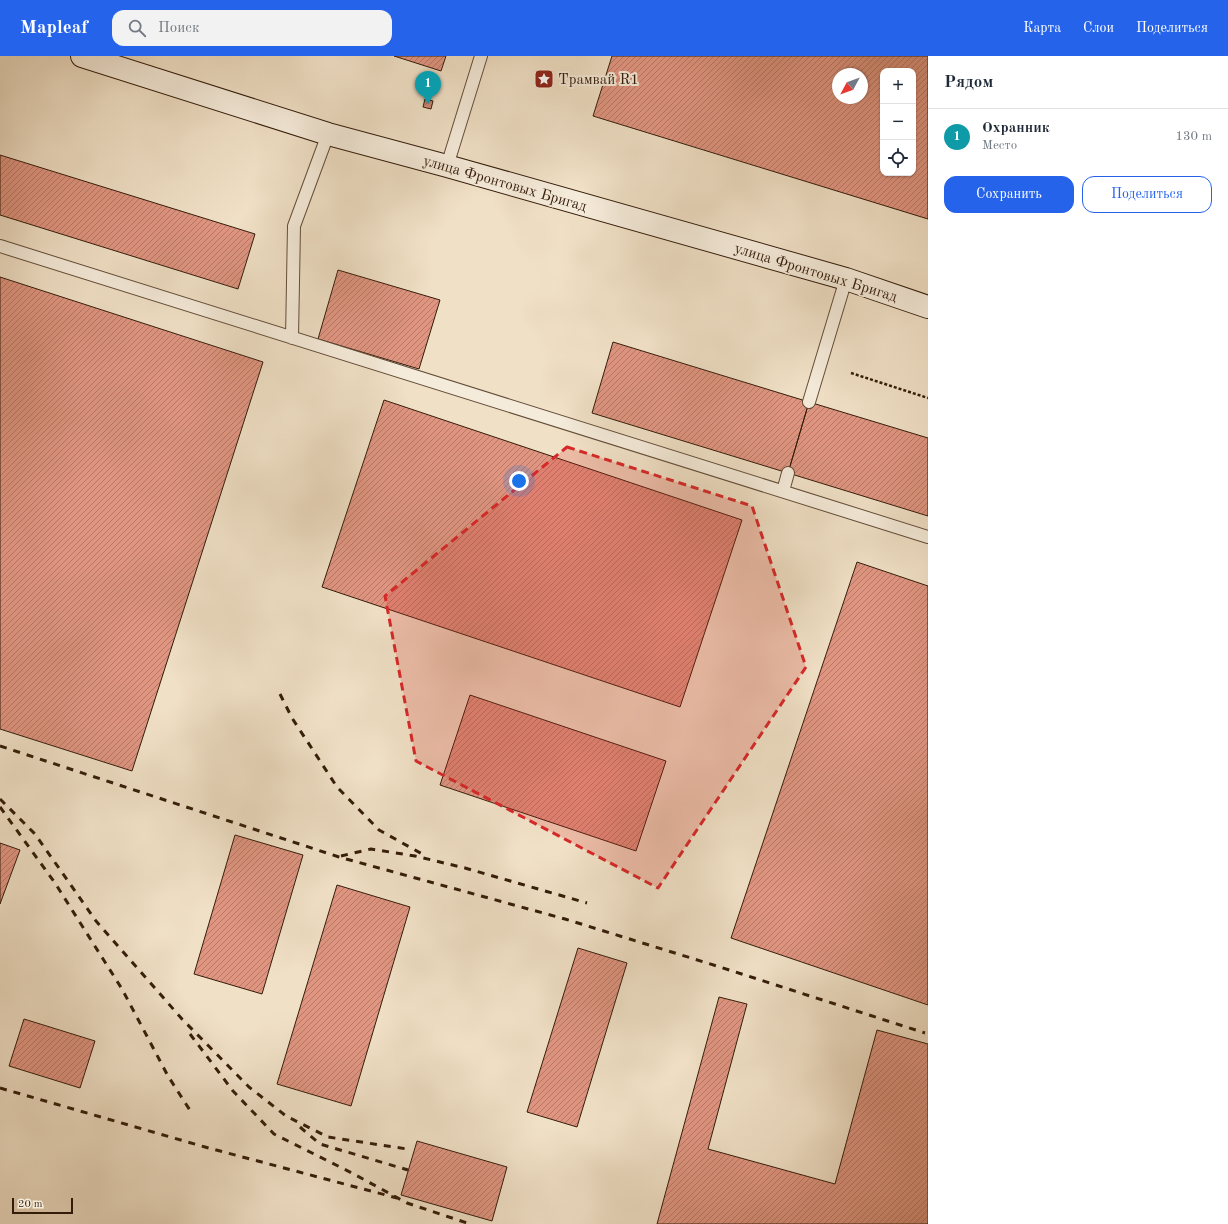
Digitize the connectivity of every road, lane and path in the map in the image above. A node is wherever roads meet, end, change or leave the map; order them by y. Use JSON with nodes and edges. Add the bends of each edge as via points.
{"nodes":[{"id":1,"x":82,"y":56,"type":"edge"},
{"id":2,"x":481,"y":56,"type":"edge"},
{"id":3,"x":328,"y":134,"type":"junction"},
{"id":4,"x":447,"y":166,"type":"junction"},
{"id":5,"x":0,"y":246,"type":"edge"},
{"id":6,"x":846,"y":278,"type":"junction"},
{"id":7,"x":928,"y":307,"type":"edge"},
{"id":8,"x":292,"y":338,"type":"junction"},
{"id":9,"x":850,"y":373,"type":"dead end"},
{"id":10,"x":928,"y":398,"type":"edge"},
{"id":11,"x":809,"y":402,"type":"dead end"},
{"id":12,"x":788,"y":473,"type":"dead end"},
{"id":13,"x":783,"y":491,"type":"junction"},
{"id":14,"x":928,"y":537,"type":"edge"}],
"edges":[{"from":1,"to":3,"type":"main road","name":"улица Фронтовых Бригад"},
{"from":2,"to":4,"type":"lane"},
{"from":3,"to":4,"type":"main road","name":"улица Фронтовых Бригад"},
{"from":3,"to":8,"type":"lane","via":[[294,226]]},
{"from":4,"to":6,"type":"main road","name":"улица Фронтовых Бригад"},
{"from":5,"to":8,"type":"lane"},
{"from":6,"to":7,"type":"main road","name":"улица Фронтовых Бригад"},
{"from":6,"to":11,"type":"lane"},
{"from":8,"to":13,"type":"lane"},
{"from":9,"to":10,"type":"path"},
{"from":12,"to":13,"type":"lane"},
{"from":13,"to":14,"type":"lane"}]}
